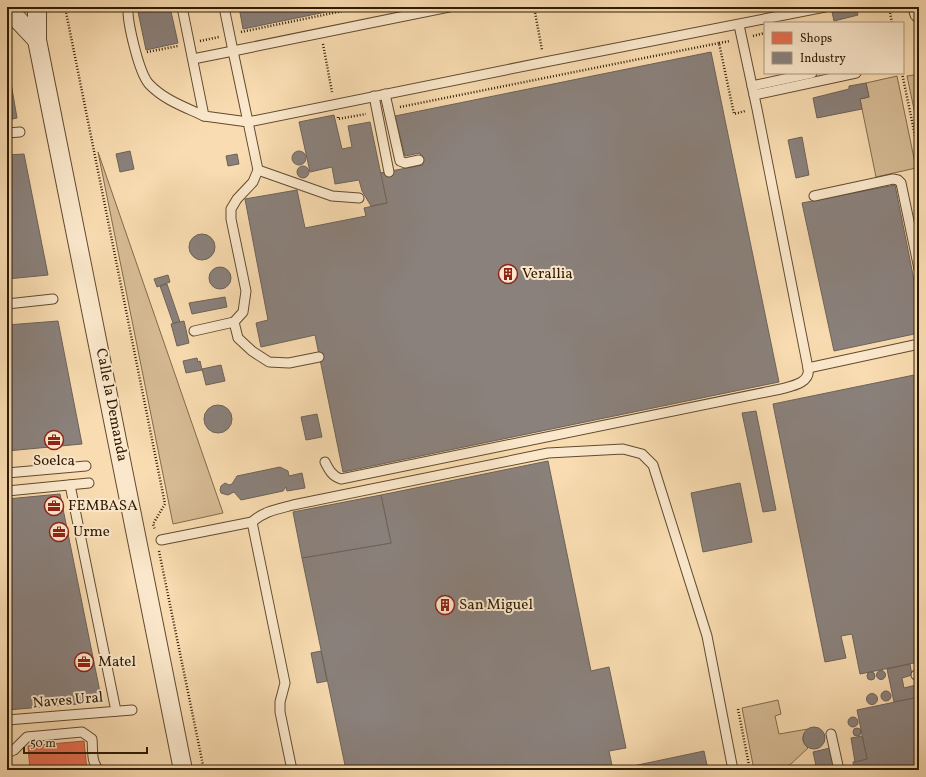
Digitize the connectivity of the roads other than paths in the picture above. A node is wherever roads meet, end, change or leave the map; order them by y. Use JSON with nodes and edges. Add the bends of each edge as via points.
{"nodes":[{"id":1,"x":36,"y":7,"type":"edge"},
{"id":2,"x":128,"y":7,"type":"edge"},
{"id":3,"x":182,"y":7,"type":"edge"},
{"id":4,"x":224,"y":7,"type":"edge"},
{"id":5,"x":449,"y":7,"type":"edge"},
{"id":6,"x":825,"y":7,"type":"edge"},
{"id":7,"x":918,"y":7,"type":"edge"},
{"id":8,"x":7,"y":8,"type":"edge"},
{"id":9,"x":794,"y":10,"type":"edge"},
{"id":10,"x":919,"y":13,"type":"edge"},
{"id":11,"x":739,"y":25,"type":"junction"},
{"id":12,"x":38,"y":40,"type":"junction"},
{"id":13,"x":233,"y":51,"type":"junction"},
{"id":14,"x":193,"y":59,"type":"junction"},
{"id":15,"x":809,"y":74,"type":"edge"},
{"id":16,"x":850,"y":74,"type":"edge"},
{"id":17,"x":753,"y":91,"type":"junction"},
{"id":18,"x":385,"y":94,"type":"junction"},
{"id":19,"x":374,"y":96,"type":"junction"},
{"id":20,"x":204,"y":116,"type":"junction"},
{"id":21,"x":248,"y":122,"type":"junction"},
{"id":22,"x":20,"y":132,"type":"dead end"},
{"id":23,"x":7,"y":134,"type":"edge"},
{"id":24,"x":419,"y":160,"type":"dead end"},
{"id":25,"x":258,"y":170,"type":"junction"},
{"id":26,"x":389,"y":172,"type":"dead end"},
{"id":27,"x":814,"y":196,"type":"dead end"},
{"id":28,"x":359,"y":198,"type":"dead end"},
{"id":29,"x":919,"y":269,"type":"edge"},
{"id":30,"x":53,"y":300,"type":"dead end"},
{"id":31,"x":7,"y":304,"type":"edge"},
{"id":32,"x":234,"y":322,"type":"junction"},
{"id":33,"x":194,"y":331,"type":"dead end"},
{"id":34,"x":919,"y":344,"type":"edge"},
{"id":35,"x":319,"y":357,"type":"dead end"},
{"id":36,"x":808,"y":368,"type":"junction"},
{"id":37,"x":325,"y":462,"type":"dead end"},
{"id":38,"x":86,"y":466,"type":"dead end"},
{"id":39,"x":7,"y":473,"type":"edge"},
{"id":40,"x":89,"y":483,"type":"dead end"},
{"id":41,"x":70,"y":485,"type":"junction"},
{"id":42,"x":7,"y":491,"type":"edge"},
{"id":43,"x":252,"y":522,"type":"junction"},
{"id":44,"x":158,"y":541,"type":"road end"},
{"id":45,"x":132,"y":710,"type":"dead end"},
{"id":46,"x":116,"y":711,"type":"junction"},
{"id":47,"x":7,"y":720,"type":"edge"},
{"id":48,"x":831,"y":734,"type":"dead end"},
{"id":49,"x":7,"y":753,"type":"edge"},
{"id":50,"x":99,"y":770,"type":"edge"},
{"id":51,"x":183,"y":770,"type":"edge"},
{"id":52,"x":292,"y":770,"type":"edge"},
{"id":53,"x":733,"y":770,"type":"edge"},
{"id":54,"x":839,"y":770,"type":"edge"}],
"edges":[{"from":1,"to":12,"type":"street","name":"Calle la Demanda"},
{"from":2,"to":20,"type":"lane","via":[[132,41],[148,83],[171,101]]},
{"from":3,"to":14,"type":"lane"},
{"from":4,"to":13,"type":"lane"},
{"from":5,"to":13,"type":"lane"},
{"from":6,"to":9,"type":"lane"},
{"from":7,"to":10,"type":"street"},
{"from":8,"to":12,"type":"street"},
{"from":9,"to":11,"type":"lane"},
{"from":11,"to":17,"type":"lane"},
{"from":11,"to":18,"type":"lane"},
{"from":12,"to":51,"type":"street","name":"Calle la Demanda"},
{"from":13,"to":14,"type":"lane"},
{"from":13,"to":21,"type":"lane"},
{"from":14,"to":20,"type":"lane"},
{"from":15,"to":17,"type":"lane"},
{"from":16,"to":17,"type":"lane"},
{"from":17,"to":36,"type":"lane"},
{"from":18,"to":19,"type":"lane"},
{"from":18,"to":24,"type":"lane","via":[[400,161],[405,163]]},
{"from":19,"to":21,"type":"lane"},
{"from":19,"to":26,"type":"lane"},
{"from":20,"to":21,"type":"lane"},
{"from":21,"to":25,"type":"lane"},
{"from":22,"to":23,"type":"lane"},
{"from":25,"to":28,"type":"lane","via":[[332,196]]},
{"from":25,"to":32,"type":"lane","via":[[253,182],[231,209],[246,291],[242,312]]},
{"from":27,"to":29,"type":"lane","via":[[898,180],[901,183]]},
{"from":30,"to":31,"type":"lane"},
{"from":32,"to":33,"type":"lane"},
{"from":32,"to":35,"type":"lane","via":[[238,338],[252,352],[269,362],[289,363]]},
{"from":34,"to":36,"type":"lane"},
{"from":36,"to":37,"type":"lane","via":[[806,379],[781,389],[341,479],[329,470]]},
{"from":38,"to":39,"type":"lane"},
{"from":40,"to":41,"type":"lane"},
{"from":41,"to":42,"type":"lane"},
{"from":41,"to":46,"type":"lane"},
{"from":43,"to":44,"type":"lane"},
{"from":43,"to":52,"type":"lane","via":[[285,683],[280,712]]},
{"from":43,"to":53,"type":"lane","via":[[268,511],[548,453],[623,449],[642,454],[653,465],[707,636]]},
{"from":45,"to":46,"type":"lane","name":"Naves Ural"},
{"from":46,"to":47,"type":"lane","name":"Naves Ural"},
{"from":48,"to":54,"type":"lane"},
{"from":49,"to":50,"type":"lane","via":[[14,750],[27,737],[82,732],[92,739],[94,761]]}]}
